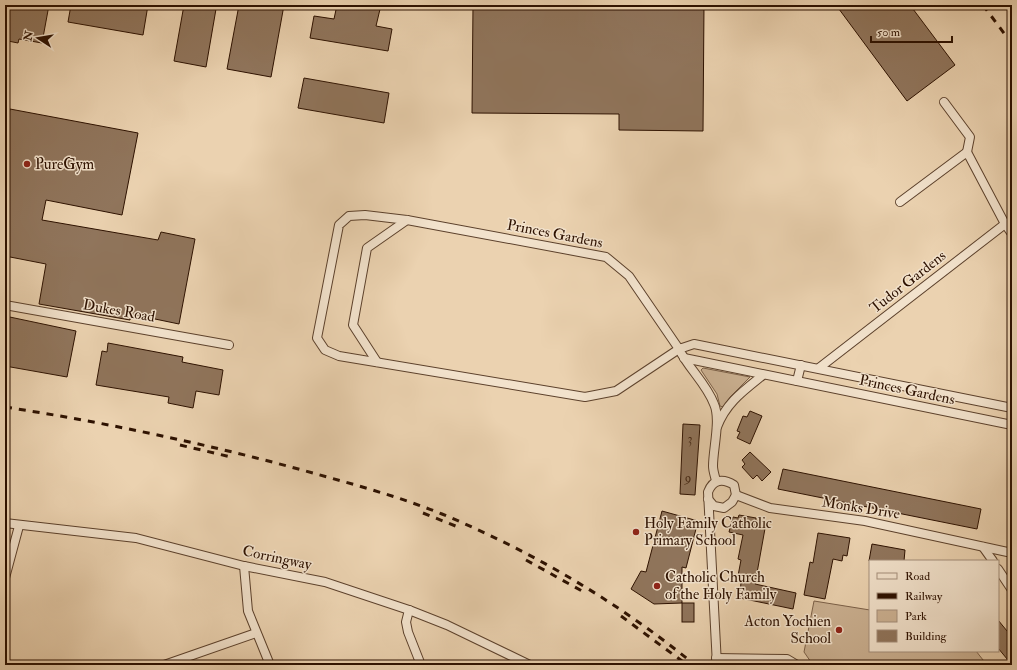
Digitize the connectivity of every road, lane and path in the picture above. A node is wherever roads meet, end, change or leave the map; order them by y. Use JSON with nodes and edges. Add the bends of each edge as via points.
{"nodes":[{"id":1,"x":944,"y":102,"type":"dead end"},
{"id":2,"x":967,"y":152,"type":"junction"},
{"id":3,"x":900,"y":202,"type":"dead end"},
{"id":4,"x":407,"y":220,"type":"junction"},
{"id":5,"x":1005,"y":224,"type":"junction"},
{"id":6,"x":1012,"y":234,"type":"edge"},
{"id":7,"x":5,"y":305,"type":"edge"},
{"id":8,"x":229,"y":345,"type":"dead end"},
{"id":9,"x":680,"y":349,"type":"junction"},
{"id":10,"x":684,"y":358,"type":"junction"},
{"id":11,"x":377,"y":362,"type":"junction"},
{"id":12,"x":801,"y":365,"type":"junction"},
{"id":13,"x":819,"y":368,"type":"junction"},
{"id":14,"x":762,"y":375,"type":"junction"},
{"id":15,"x":797,"y":381,"type":"junction"},
{"id":16,"x":1012,"y":408,"type":"edge"},
{"id":17,"x":1012,"y":425,"type":"edge"},
{"id":18,"x":716,"y":430,"type":"junction"},
{"id":19,"x":716,"y":481,"type":"junction"},
{"id":20,"x":736,"y":495,"type":"junction"},
{"id":21,"x":710,"y":502,"type":"junction"},
{"id":22,"x":5,"y":523,"type":"edge"},
{"id":23,"x":20,"y":526,"type":"junction"},
{"id":24,"x":983,"y":546,"type":"junction"},
{"id":25,"x":1012,"y":553,"type":"edge"},
{"id":26,"x":992,"y":560,"type":"edge"},
{"id":27,"x":244,"y":566,"type":"junction"},
{"id":28,"x":999,"y":570,"type":"edge"},
{"id":29,"x":5,"y":578,"type":"edge"},
{"id":30,"x":1012,"y":590,"type":"edge"},
{"id":31,"x":409,"y":610,"type":"junction"},
{"id":32,"x":256,"y":633,"type":"junction"},
{"id":33,"x":716,"y":661,"type":"edge"},
{"id":34,"x":164,"y":665,"type":"edge"},
{"id":35,"x":270,"y":665,"type":"edge"},
{"id":36,"x":422,"y":665,"type":"edge"},
{"id":37,"x":530,"y":665,"type":"edge"},
{"id":38,"x":797,"y":665,"type":"edge"}],
"edges":[{"from":1,"to":2,"type":"street","via":[[970,137]]},
{"from":2,"to":3,"type":"street"},
{"from":2,"to":5,"type":"street"},
{"from":4,"to":9,"type":"street","name":"Princes Gardens","via":[[606,257],[629,276]]},
{"from":4,"to":11,"type":"street","via":[[367,248],[353,325]]},
{"from":4,"to":11,"type":"street","name":"Princes Gardens","via":[[365,215],[349,216],[339,225],[317,338],[325,350],[339,356]]},
{"from":5,"to":6,"type":"street"},
{"from":5,"to":13,"type":"street","name":"Tudor Gardens"},
{"from":7,"to":8,"type":"street","name":"Dukes Road"},
{"from":9,"to":10,"type":"street","name":"Princes Gardens"},
{"from":9,"to":11,"type":"street","name":"Princes Gardens","via":[[616,391],[585,397]]},
{"from":9,"to":12,"type":"street","name":"Princes Gardens","via":[[694,344]]},
{"from":10,"to":14,"type":"street","name":"Princes Gardens"},
{"from":10,"to":18,"type":"street","name":"Princes Gardens","via":[[715,405]]},
{"from":12,"to":13,"type":"street","name":"Princes Gardens"},
{"from":12,"to":15,"type":"street"},
{"from":13,"to":16,"type":"street","name":"Princes Gardens"},
{"from":14,"to":15,"type":"street","name":"Princes Gardens"},
{"from":14,"to":18,"type":"street","via":[[738,394],[722,414]]},
{"from":15,"to":17,"type":"street","name":"Princes Gardens"},
{"from":18,"to":19,"type":"street","via":[[713,466]]},
{"from":19,"to":20,"type":"street","via":[[730,482],[736,489]]},
{"from":19,"to":21,"type":"street","via":[[709,488]]},
{"from":20,"to":21,"type":"street","via":[[724,508]]},
{"from":20,"to":24,"type":"street","name":"Monks Drive","via":[[770,508],[865,521]]},
{"from":21,"to":33,"type":"street"},
{"from":22,"to":23,"type":"street","name":"Corringway"},
{"from":23,"to":27,"type":"street","name":"Corringway","via":[[136,538]]},
{"from":23,"to":29,"type":"street"},
{"from":24,"to":25,"type":"street","name":"Monks Drive"},
{"from":24,"to":26,"type":"street"},
{"from":27,"to":31,"type":"street","name":"Corringway","via":[[325,582]]},
{"from":27,"to":32,"type":"street","via":[[248,611]]},
{"from":28,"to":30,"type":"street"},
{"from":31,"to":36,"type":"street","via":[[406,622],[408,632]]},
{"from":31,"to":37,"type":"street","name":"Corringway","via":[[447,624]]},
{"from":32,"to":34,"type":"street"},
{"from":32,"to":35,"type":"street"},
{"from":33,"to":38,"type":"street","via":[[787,659]]}]}
